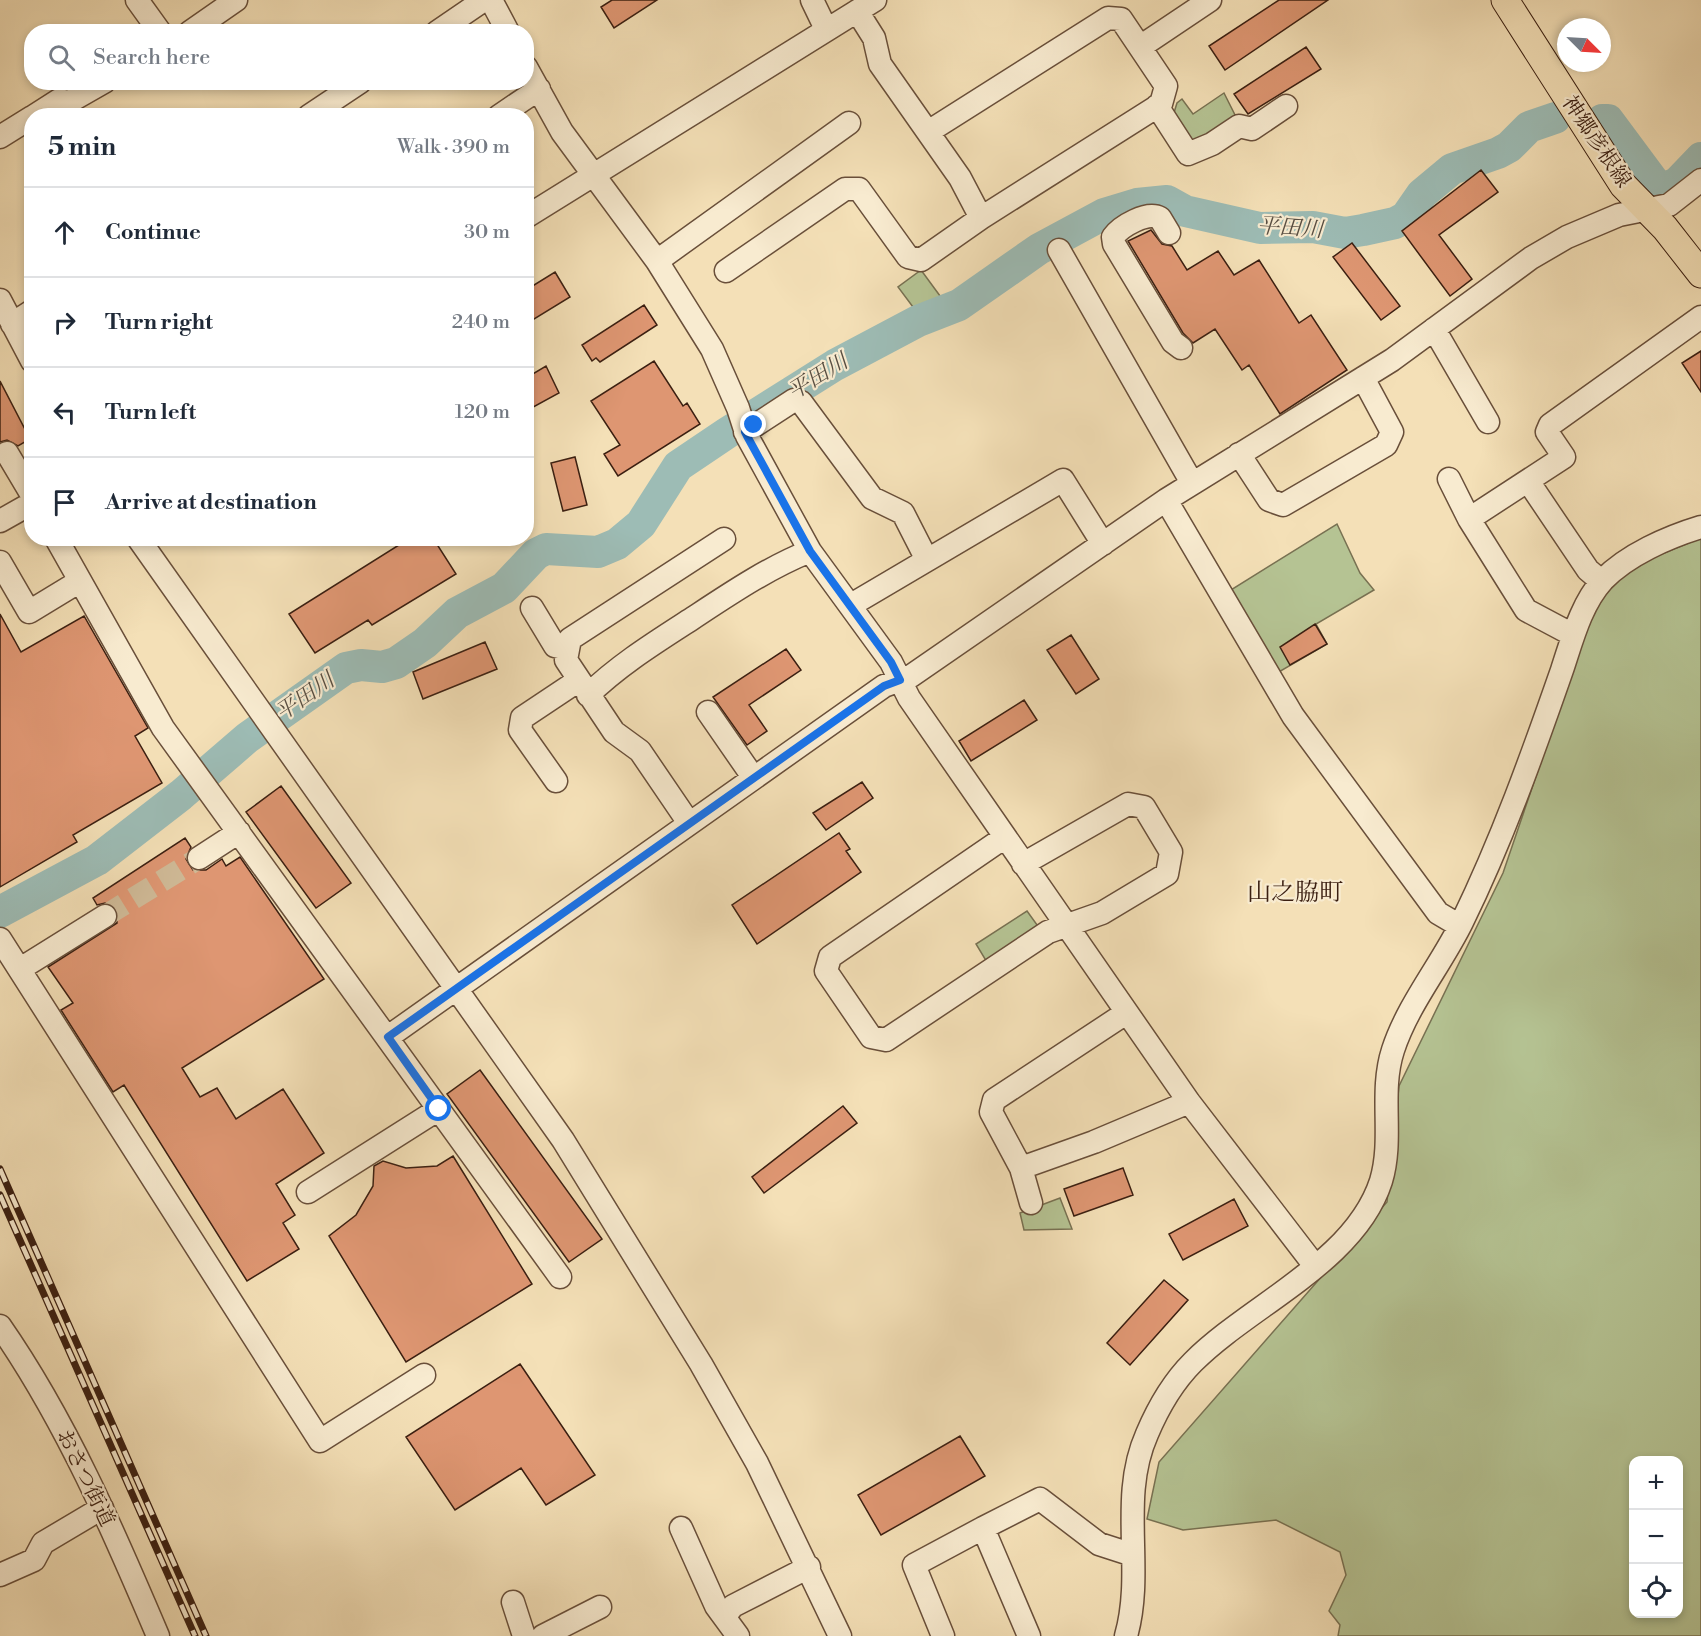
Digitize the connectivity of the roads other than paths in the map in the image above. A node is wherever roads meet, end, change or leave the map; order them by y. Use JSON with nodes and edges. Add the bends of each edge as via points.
{"nodes":[{"id":1,"x":137,"y":0,"type":"edge"},
{"id":2,"x":236,"y":0,"type":"edge"},
{"id":3,"x":484,"y":0,"type":"edge"},
{"id":4,"x":490,"y":0,"type":"edge"},
{"id":5,"x":812,"y":0,"type":"edge"},
{"id":6,"x":1210,"y":0,"type":"edge"},
{"id":7,"x":1505,"y":0,"type":"edge"},
{"id":8,"x":866,"y":6,"type":"edge"},
{"id":9,"x":154,"y":24,"type":"edge"},
{"id":10,"x":202,"y":24,"type":"edge"},
{"id":11,"x":448,"y":24,"type":"edge"},
{"id":12,"x":503,"y":24,"type":"edge"},
{"id":13,"x":826,"y":29,"type":"junction"},
{"id":14,"x":1140,"y":47,"type":"junction"},
{"id":15,"x":534,"y":81,"type":"edge"},
{"id":16,"x":539,"y":89,"type":"junction"},
{"id":17,"x":90,"y":90,"type":"edge"},
{"id":18,"x":348,"y":90,"type":"edge"},
{"id":19,"x":1157,"y":106,"type":"junction"},
{"id":20,"x":1286,"y":106,"type":"dead end"},
{"id":21,"x":46,"y":108,"type":"edge"},
{"id":22,"x":321,"y":108,"type":"edge"},
{"id":23,"x":511,"y":108,"type":"edge"},
{"id":24,"x":24,"y":122,"type":"edge"},
{"id":25,"x":849,"y":123,"type":"dead end"},
{"id":26,"x":928,"y":132,"type":"junction"},
{"id":27,"x":0,"y":137,"type":"edge"},
{"id":28,"x":593,"y":175,"type":"junction"},
{"id":29,"x":1701,"y":180,"type":"edge"},
{"id":30,"x":1647,"y":211,"type":"junction"},
{"id":31,"x":534,"y":213,"type":"edge"},
{"id":32,"x":981,"y":218,"type":"junction"},
{"id":33,"x":1169,"y":233,"type":"dead end"},
{"id":34,"x":1059,"y":250,"type":"dead end"},
{"id":35,"x":657,"y":261,"type":"junction"},
{"id":36,"x":726,"y":271,"type":"dead end"},
{"id":37,"x":1701,"y":274,"type":"edge"},
{"id":38,"x":0,"y":300,"type":"edge"},
{"id":39,"x":24,"y":316,"type":"edge"},
{"id":40,"x":1701,"y":317,"type":"edge"},
{"id":41,"x":12,"y":324,"type":"junction"},
{"id":42,"x":1434,"y":329,"type":"junction"},
{"id":43,"x":24,"y":346,"type":"edge"},
{"id":44,"x":1182,"y":348,"type":"dead end"},
{"id":45,"x":1364,"y":372,"type":"junction"},
{"id":46,"x":1488,"y":422,"type":"dead end"},
{"id":47,"x":744,"y":426,"type":"junction"},
{"id":48,"x":1240,"y":446,"type":"junction"},
{"id":49,"x":7,"y":453,"type":"dead end"},
{"id":50,"x":1449,"y":479,"type":"dead end"},
{"id":51,"x":1528,"y":481,"type":"junction"},
{"id":52,"x":24,"y":482,"type":"edge"},
{"id":53,"x":1192,"y":483,"type":"junction"},
{"id":54,"x":1166,"y":500,"type":"junction"},
{"id":55,"x":24,"y":508,"type":"edge"},
{"id":56,"x":1469,"y":519,"type":"junction"},
{"id":57,"x":0,"y":521,"type":"edge"},
{"id":58,"x":1701,"y":527,"type":"edge"},
{"id":59,"x":724,"y":539,"type":"dead end"},
{"id":60,"x":1103,"y":544,"type":"junction"},
{"id":61,"x":61,"y":546,"type":"edge"},
{"id":62,"x":144,"y":546,"type":"edge"},
{"id":63,"x":810,"y":551,"type":"junction"},
{"id":64,"x":927,"y":560,"type":"junction"},
{"id":65,"x":0,"y":562,"type":"edge"},
{"id":66,"x":80,"y":580,"type":"junction"},
{"id":67,"x":1601,"y":581,"type":"junction"},
{"id":68,"x":851,"y":605,"type":"junction"},
{"id":69,"x":532,"y":608,"type":"dead end"},
{"id":70,"x":1573,"y":635,"type":"junction"},
{"id":71,"x":568,"y":649,"type":"junction"},
{"id":72,"x":900,"y":680,"type":"junction"},
{"id":73,"x":584,"y":687,"type":"junction"},
{"id":74,"x":708,"y":712,"type":"dead end"},
{"id":75,"x":753,"y":777,"type":"junction"},
{"id":76,"x":556,"y":781,"type":"dead end"},
{"id":77,"x":689,"y":823,"type":"junction"},
{"id":78,"x":239,"y":832,"type":"junction"},
{"id":79,"x":1005,"y":837,"type":"junction"},
{"id":80,"x":199,"y":858,"type":"tunnel mouth"},
{"id":81,"x":1023,"y":864,"type":"junction"},
{"id":82,"x":105,"y":916,"type":"tunnel mouth"},
{"id":83,"x":1065,"y":926,"type":"junction"},
{"id":84,"x":1460,"y":926,"type":"junction"},
{"id":85,"x":0,"y":939,"type":"edge"},
{"id":86,"x":20,"y":969,"type":"junction"},
{"id":87,"x":457,"y":987,"type":"junction"},
{"id":88,"x":1126,"y":1013,"type":"junction"},
{"id":89,"x":388,"y":1037,"type":"junction"},
{"id":90,"x":1189,"y":1102,"type":"junction"},
{"id":91,"x":439,"y":1109,"type":"junction"},
{"id":92,"x":1021,"y":1168,"type":"junction"},
{"id":93,"x":308,"y":1192,"type":"dead end"},
{"id":94,"x":1031,"y":1203,"type":"dead end"},
{"id":95,"x":1315,"y":1266,"type":"junction"},
{"id":96,"x":560,"y":1276,"type":"dead end"},
{"id":97,"x":0,"y":1326,"type":"edge"},
{"id":98,"x":424,"y":1376,"type":"dead end"},
{"id":99,"x":102,"y":1508,"type":"junction"},
{"id":100,"x":681,"y":1528,"type":"dead end"},
{"id":101,"x":983,"y":1528,"type":"junction"},
{"id":102,"x":1133,"y":1555,"type":"junction"},
{"id":103,"x":809,"y":1568,"type":"junction"},
{"id":104,"x":0,"y":1575,"type":"edge"},
{"id":105,"x":513,"y":1602,"type":"dead end"},
{"id":106,"x":600,"y":1607,"type":"dead end"},
{"id":107,"x":725,"y":1616,"type":"junction"},
{"id":108,"x":158,"y":1636,"type":"edge"},
{"id":109,"x":524,"y":1636,"type":"edge"},
{"id":110,"x":543,"y":1636,"type":"edge"},
{"id":111,"x":738,"y":1636,"type":"edge"},
{"id":112,"x":840,"y":1636,"type":"edge"},
{"id":113,"x":943,"y":1636,"type":"edge"},
{"id":114,"x":1029,"y":1636,"type":"edge"},
{"id":115,"x":1126,"y":1636,"type":"edge"}],
"edges":[{"from":1,"to":9,"type":"street"},
{"from":2,"to":10,"type":"street"},
{"from":3,"to":11,"type":"street"},
{"from":4,"to":12,"type":"street"},
{"from":5,"to":13,"type":"street"},
{"from":6,"to":14,"type":"street"},
{"from":7,"to":30,"type":"main road","name":"神郷彦根線","via":[[1623,185]]},
{"from":8,"to":13,"type":"street"},
{"from":8,"to":26,"type":"street","via":[[880,64]]},
{"from":13,"to":28,"type":"street"},
{"from":14,"to":19,"type":"street","via":[[1166,86]]},
{"from":14,"to":26,"type":"street","via":[[1121,20],[1108,18]]},
{"from":15,"to":16,"type":"street"},
{"from":16,"to":23,"type":"street"},
{"from":16,"to":28,"type":"street","via":[[562,132]]},
{"from":17,"to":21,"type":"street","via":[[69,102],[59,100]]},
{"from":18,"to":22,"type":"street"},
{"from":19,"to":20,"type":"street","via":[[1188,154],[1239,126],[1252,129]]},
{"from":19,"to":32,"type":"street"},
{"from":24,"to":27,"type":"street"},
{"from":25,"to":35,"type":"street"},
{"from":26,"to":32,"type":"street","via":[[960,178]]},
{"from":28,"to":31,"type":"street"},
{"from":28,"to":35,"type":"street"},
{"from":29,"to":30,"type":"street","via":[[1669,205]]},
{"from":30,"to":37,"type":"main road","name":"神郷彦根線"},
{"from":30,"to":42,"type":"street","via":[[1619,215],[1568,237],[1531,258]]},
{"from":32,"to":36,"type":"street","via":[[921,260],[908,257],[859,189],[845,189],[752,262]]},
{"from":33,"to":44,"type":"street","via":[[1160,218],[1148,216],[1118,230],[1113,237],[1173,342]]},
{"from":34,"to":53,"type":"street"},
{"from":35,"to":47,"type":"street","via":[[712,350]]},
{"from":38,"to":41,"type":"street"},
{"from":39,"to":41,"type":"street"},
{"from":40,"to":51,"type":"street","via":[[1550,425],[1547,432],[1564,457]]},
{"from":41,"to":43,"type":"street"},
{"from":42,"to":45,"type":"street"},
{"from":42,"to":46,"type":"street"},
{"from":45,"to":48,"type":"street"},
{"from":45,"to":48,"type":"street","via":[[1392,432],[1386,445],[1283,505],[1269,500]]},
{"from":47,"to":63,"type":"street"},
{"from":47,"to":64,"type":"street","via":[[794,400],[801,402],[872,498],[903,513]]},
{"from":48,"to":53,"type":"street"},
{"from":49,"to":52,"type":"street"},
{"from":50,"to":56,"type":"street"},
{"from":51,"to":56,"type":"street"},
{"from":51,"to":67,"type":"street","via":[[1576,555]]},
{"from":53,"to":54,"type":"street"},
{"from":54,"to":60,"type":"street"},
{"from":54,"to":84,"type":"street","via":[[1293,716],[1438,913]]},
{"from":55,"to":57,"type":"street"},
{"from":56,"to":70,"type":"street","via":[[1526,610]]},
{"from":58,"to":67,"type":"street","via":[[1648,549]]},
{"from":59,"to":71,"type":"street","via":[[570,639]]},
{"from":60,"to":64,"type":"street","via":[[1063,480]]},
{"from":60,"to":72,"type":"street","via":[[970,637]]},
{"from":61,"to":66,"type":"street"},
{"from":62,"to":87,"type":"street"},
{"from":63,"to":68,"type":"street"},
{"from":63,"to":73,"type":"street","via":[[775,565]]},
{"from":64,"to":68,"type":"street"},
{"from":65,"to":66,"type":"street","via":[[29,612]]},
{"from":66,"to":78,"type":"street","via":[[164,728]]},
{"from":67,"to":70,"type":"street"},
{"from":68,"to":72,"type":"street"},
{"from":69,"to":71,"type":"street","via":[[555,646]]},
{"from":70,"to":84,"type":"street","via":[[1515,804]]},
{"from":71,"to":73,"type":"street","via":[[566,660]]},
{"from":72,"to":75,"type":"street","via":[[884,686]]},
{"from":72,"to":79,"type":"street"},
{"from":73,"to":76,"type":"street","via":[[522,718],[520,730]]},
{"from":73,"to":77,"type":"street","via":[[615,732],[640,751]]},
{"from":74,"to":75,"type":"street"},
{"from":75,"to":77,"type":"street"},
{"from":77,"to":87,"type":"street"},
{"from":78,"to":80,"type":"street"},
{"from":78,"to":89,"type":"street"},
{"from":79,"to":81,"type":"street"},
{"from":79,"to":83,"type":"street","via":[[830,957],[826,971],[871,1037],[886,1040],[1048,932]]},
{"from":81,"to":83,"type":"street"},
{"from":81,"to":83,"type":"street","via":[[1128,804],[1144,807],[1171,852],[1167,874],[1102,913]]},
{"from":82,"to":86,"type":"street"},
{"from":83,"to":88,"type":"street"},
{"from":84,"to":95,"type":"street","via":[[1394,1047],[1385,1093],[1386,1158],[1370,1206],[1353,1230]]},
{"from":85,"to":86,"type":"street"},
{"from":86,"to":98,"type":"street","via":[[320,1441]]},
{"from":87,"to":89,"type":"street"},
{"from":87,"to":103,"type":"street","via":[[563,1140],[700,1364],[757,1463]]},
{"from":88,"to":90,"type":"street"},
{"from":88,"to":92,"type":"street","via":[[994,1100],[991,1112]]},
{"from":89,"to":91,"type":"street"},
{"from":90,"to":92,"type":"street"},
{"from":90,"to":95,"type":"street"},
{"from":91,"to":93,"type":"street"},
{"from":91,"to":96,"type":"street"},
{"from":92,"to":94,"type":"street"},
{"from":95,"to":102,"type":"street","via":[[1225,1333],[1175,1384],[1149,1429],[1137,1462],[1131,1498]]},
{"from":97,"to":99,"type":"street","name":"おさつ街道","via":[[33,1373]]},
{"from":99,"to":104,"type":"street","via":[[43,1543],[34,1560]]},
{"from":99,"to":108,"type":"street","name":"おさつ街道"},
{"from":100,"to":107,"type":"street","via":[[716,1605]]},
{"from":101,"to":102,"type":"street","via":[[1040,1499],[1099,1544]]},
{"from":101,"to":113,"type":"street","via":[[914,1565]]},
{"from":101,"to":114,"type":"street"},
{"from":102,"to":115,"type":"street","via":[[1134,1594]]},
{"from":103,"to":107,"type":"street","via":[[733,1606]]},
{"from":103,"to":112,"type":"street"},
{"from":105,"to":109,"type":"street"},
{"from":106,"to":110,"type":"street"},
{"from":107,"to":111,"type":"street"}]}
